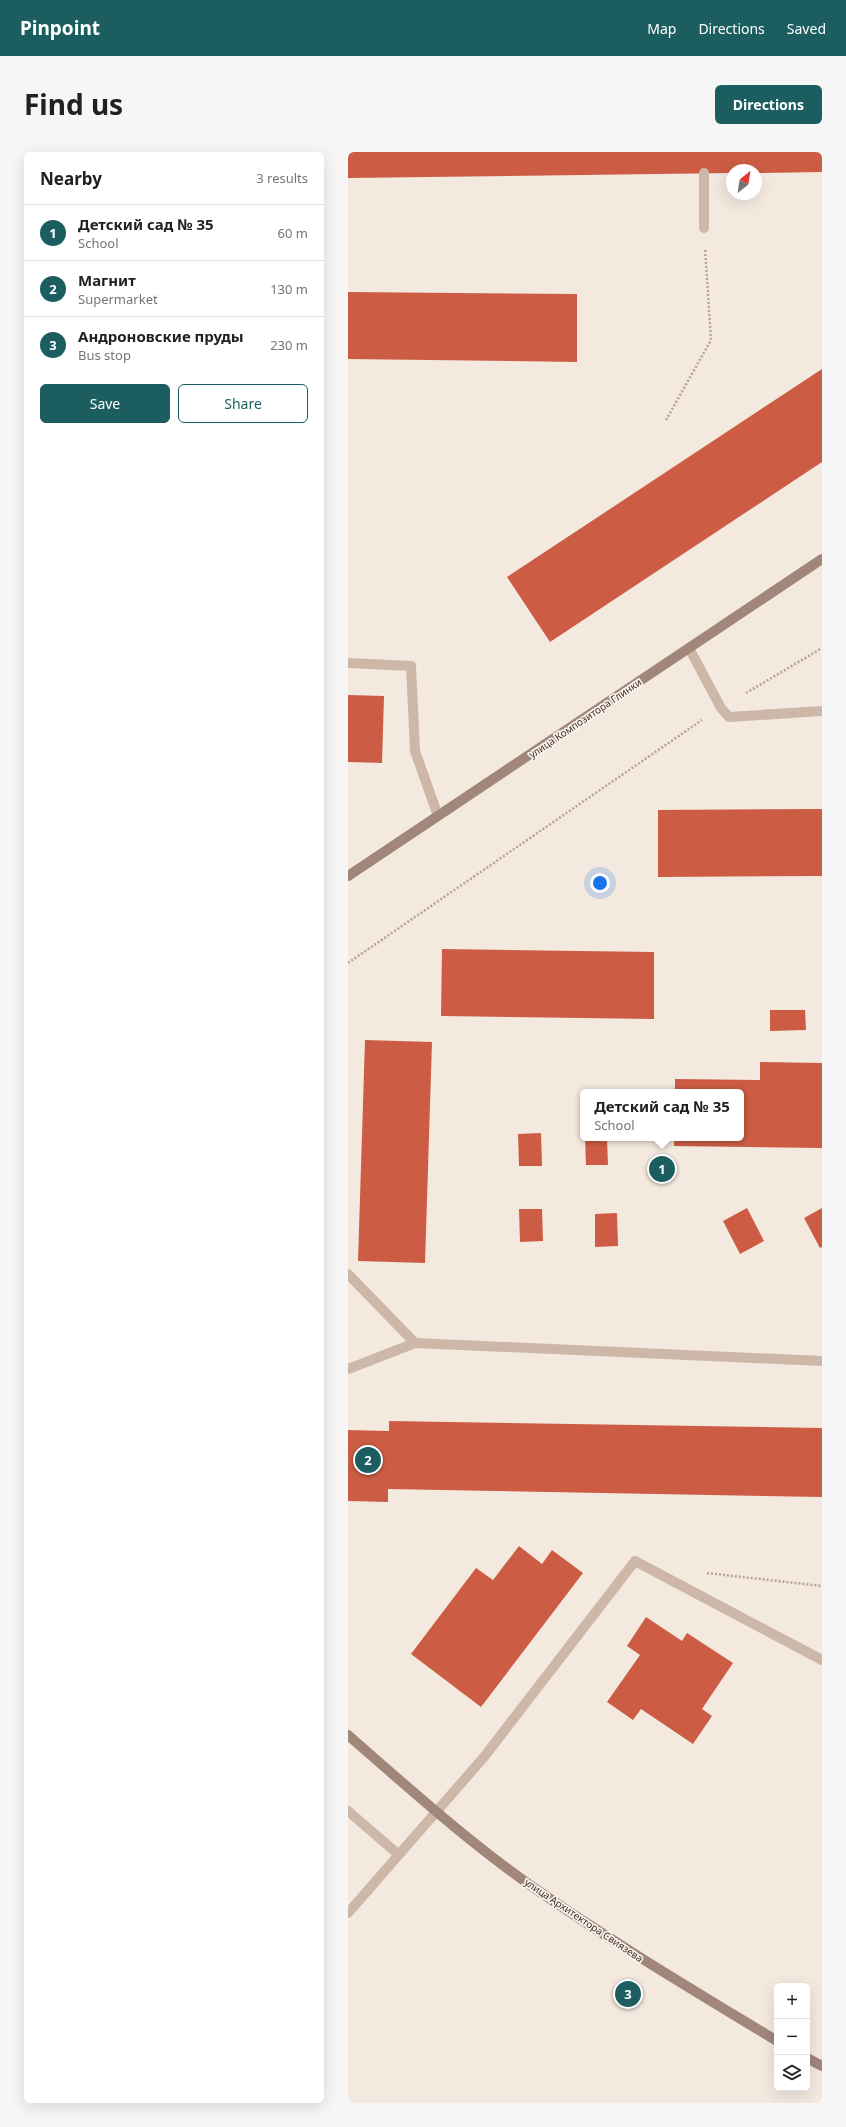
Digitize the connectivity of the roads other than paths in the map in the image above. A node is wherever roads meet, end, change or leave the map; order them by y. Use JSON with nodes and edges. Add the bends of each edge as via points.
{"nodes":[{"id":1,"x":704,"y":173,"type":"dead end"},
{"id":2,"x":704,"y":228,"type":"road end"},
{"id":3,"x":822,"y":559,"type":"edge"},
{"id":4,"x":689,"y":648,"type":"junction"},
{"id":5,"x":348,"y":663,"type":"edge"},
{"id":6,"x":822,"y":711,"type":"edge"},
{"id":7,"x":438,"y":816,"type":"junction"},
{"id":8,"x":348,"y":876,"type":"edge"},
{"id":9,"x":348,"y":1274,"type":"edge"},
{"id":10,"x":415,"y":1343,"type":"junction"},
{"id":11,"x":822,"y":1361,"type":"edge"},
{"id":12,"x":348,"y":1369,"type":"edge"},
{"id":13,"x":822,"y":1660,"type":"edge"},
{"id":14,"x":348,"y":1735,"type":"edge"},
{"id":15,"x":348,"y":1811,"type":"edge"},
{"id":16,"x":436,"y":1812,"type":"junction"},
{"id":17,"x":399,"y":1855,"type":"junction"},
{"id":18,"x":348,"y":1913,"type":"edge"},
{"id":19,"x":774,"y":2039,"type":"edge"},
{"id":20,"x":810,"y":2060,"type":"edge"},
{"id":21,"x":822,"y":2066,"type":"edge"}],
"edges":[{"from":1,"to":2,"type":"lane"},
{"from":3,"to":4,"type":"street","name":"улица Композитора Глинки"},
{"from":4,"to":6,"type":"lane","via":[[721,708],[729,717]]},
{"from":4,"to":7,"type":"street","name":"улица Композитора Глинки"},
{"from":5,"to":7,"type":"lane","via":[[411,666],[415,751]]},
{"from":7,"to":8,"type":"street","name":"улица Композитора Глинки"},
{"from":9,"to":10,"type":"lane"},
{"from":10,"to":11,"type":"lane"},
{"from":10,"to":12,"type":"lane"},
{"from":13,"to":16,"type":"lane","via":[[634,1561],[484,1757]]},
{"from":14,"to":16,"type":"street","name":"улица Архитектора Свиязева"},
{"from":15,"to":17,"type":"lane"},
{"from":16,"to":17,"type":"lane"},
{"from":16,"to":19,"type":"street","name":"улица Архитектора Свиязева","via":[[542,1894]]},
{"from":17,"to":18,"type":"lane"},
{"from":20,"to":21,"type":"street"}]}
